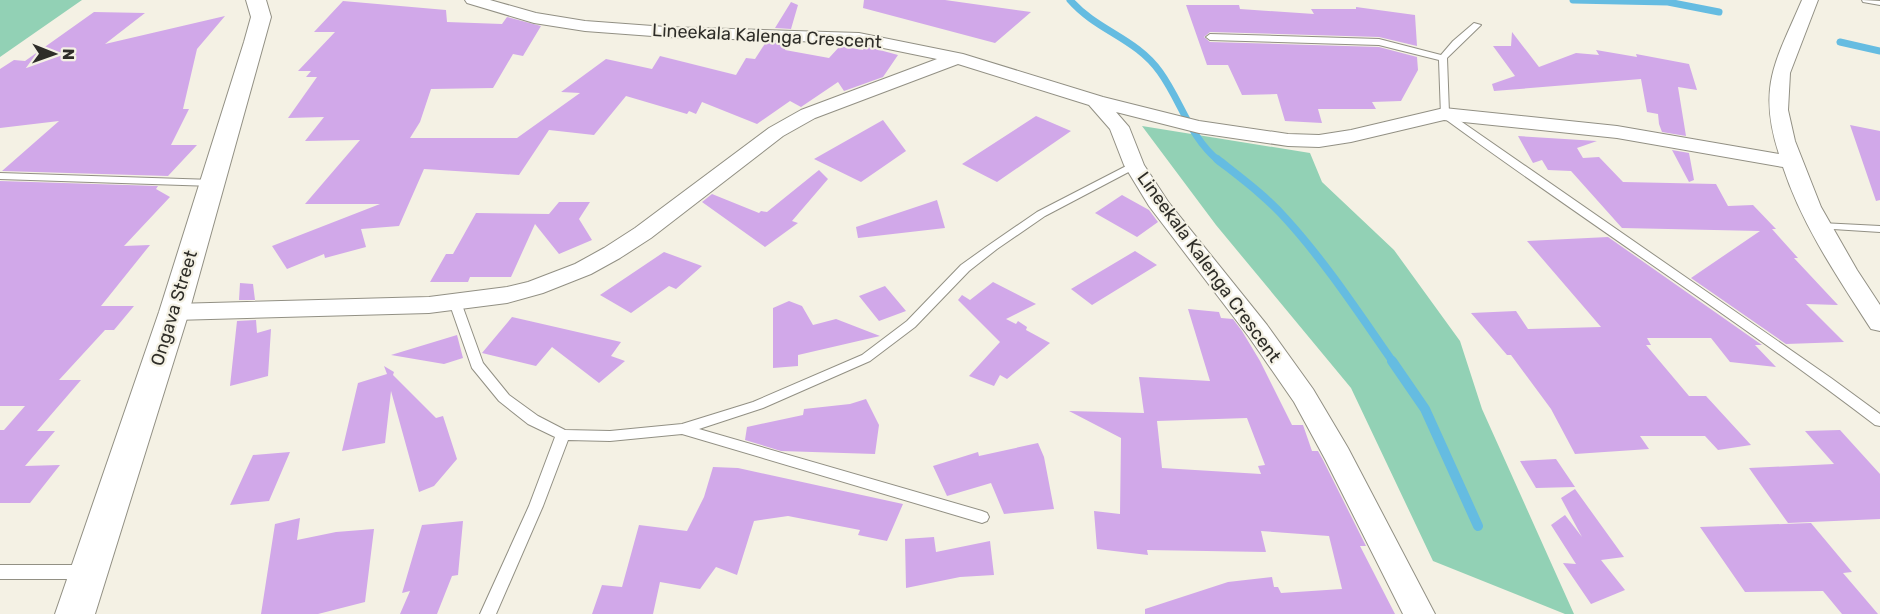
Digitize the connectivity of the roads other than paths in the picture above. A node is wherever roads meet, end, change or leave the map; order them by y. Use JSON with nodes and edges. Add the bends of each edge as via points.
{"nodes":[{"id":1,"x":256,"y":0,"type":"edge"},
{"id":2,"x":473,"y":0,"type":"edge"},
{"id":3,"x":1810,"y":0,"type":"edge"},
{"id":4,"x":1866,"y":0,"type":"edge"},
{"id":5,"x":1880,"y":3,"type":"edge"},
{"id":6,"x":1477,"y":25,"type":"dead end"},
{"id":7,"x":1210,"y":37,"type":"dead end"},
{"id":8,"x":957,"y":58,"type":"junction"},
{"id":9,"x":1443,"y":58,"type":"junction"},
{"id":10,"x":1096,"y":102,"type":"junction"},
{"id":11,"x":1444,"y":114,"type":"junction"},
{"id":12,"x":1792,"y":162,"type":"junction"},
{"id":13,"x":1134,"y":165,"type":"junction"},
{"id":14,"x":0,"y":176,"type":"edge"},
{"id":15,"x":213,"y":183,"type":"junction"},
{"id":16,"x":1821,"y":226,"type":"junction"},
{"id":17,"x":1880,"y":229,"type":"edge"},
{"id":18,"x":455,"y":302,"type":"junction"},
{"id":19,"x":174,"y":312,"type":"junction"},
{"id":20,"x":1880,"y":323,"type":"edge"},
{"id":21,"x":1880,"y":421,"type":"edge"},
{"id":22,"x":682,"y":429,"type":"junction"},
{"id":23,"x":563,"y":435,"type":"junction"},
{"id":24,"x":982,"y":517,"type":"dead end"},
{"id":25,"x":0,"y":572,"type":"edge"},
{"id":26,"x":89,"y":572,"type":"junction"},
{"id":27,"x":75,"y":614,"type":"edge"},
{"id":28,"x":488,"y":614,"type":"edge"},
{"id":29,"x":1419,"y":614,"type":"edge"}],
"edges":[{"from":1,"to":15,"type":"street","name":"Ongava Street","via":[[261,17]]},
{"from":2,"to":8,"type":"street","name":"Lineekala Kalenga Crescent","via":[[534,18],[585,26],[859,38]]},
{"from":3,"to":12,"type":"street","via":[[1779,79],[1781,122]]},
{"from":4,"to":5,"type":"lane"},
{"from":6,"to":9,"type":"lane"},
{"from":7,"to":9,"type":"lane","via":[[1379,42]]},
{"from":8,"to":10,"type":"street","name":"Lineekala Kalenga Crescent"},
{"from":8,"to":18,"type":"street","via":[[794,121],[644,232],[583,269],[535,288]]},
{"from":9,"to":11,"type":"lane"},
{"from":10,"to":11,"type":"street","via":[[1198,126],[1288,140],[1351,136]]},
{"from":10,"to":13,"type":"street","name":"Lineekala Kalenga Crescent","via":[[1119,127]]},
{"from":11,"to":12,"type":"street","via":[[1617,132]]},
{"from":11,"to":21,"type":"lane","via":[[1783,348]]},
{"from":12,"to":16,"type":"street"},
{"from":13,"to":22,"type":"lane","via":[[1041,214],[993,246],[965,268],[911,324],[866,358],[758,405]]},
{"from":13,"to":29,"type":"street","name":"Lineekala Kalenga Crescent","via":[[1304,396]]},
{"from":14,"to":15,"type":"lane"},
{"from":15,"to":19,"type":"street","name":"Ongava Street"},
{"from":16,"to":17,"type":"lane"},
{"from":16,"to":20,"type":"street"},
{"from":18,"to":19,"type":"street"},
{"from":18,"to":23,"type":"lane","via":[[477,365],[488,380],[511,404]]},
{"from":19,"to":26,"type":"street","name":"Ongava Street"},
{"from":22,"to":23,"type":"lane","via":[[610,436]]},
{"from":22,"to":24,"type":"lane"},
{"from":23,"to":28,"type":"lane"},
{"from":25,"to":26,"type":"lane"},
{"from":26,"to":27,"type":"street","name":"Ongava Street"}]}
